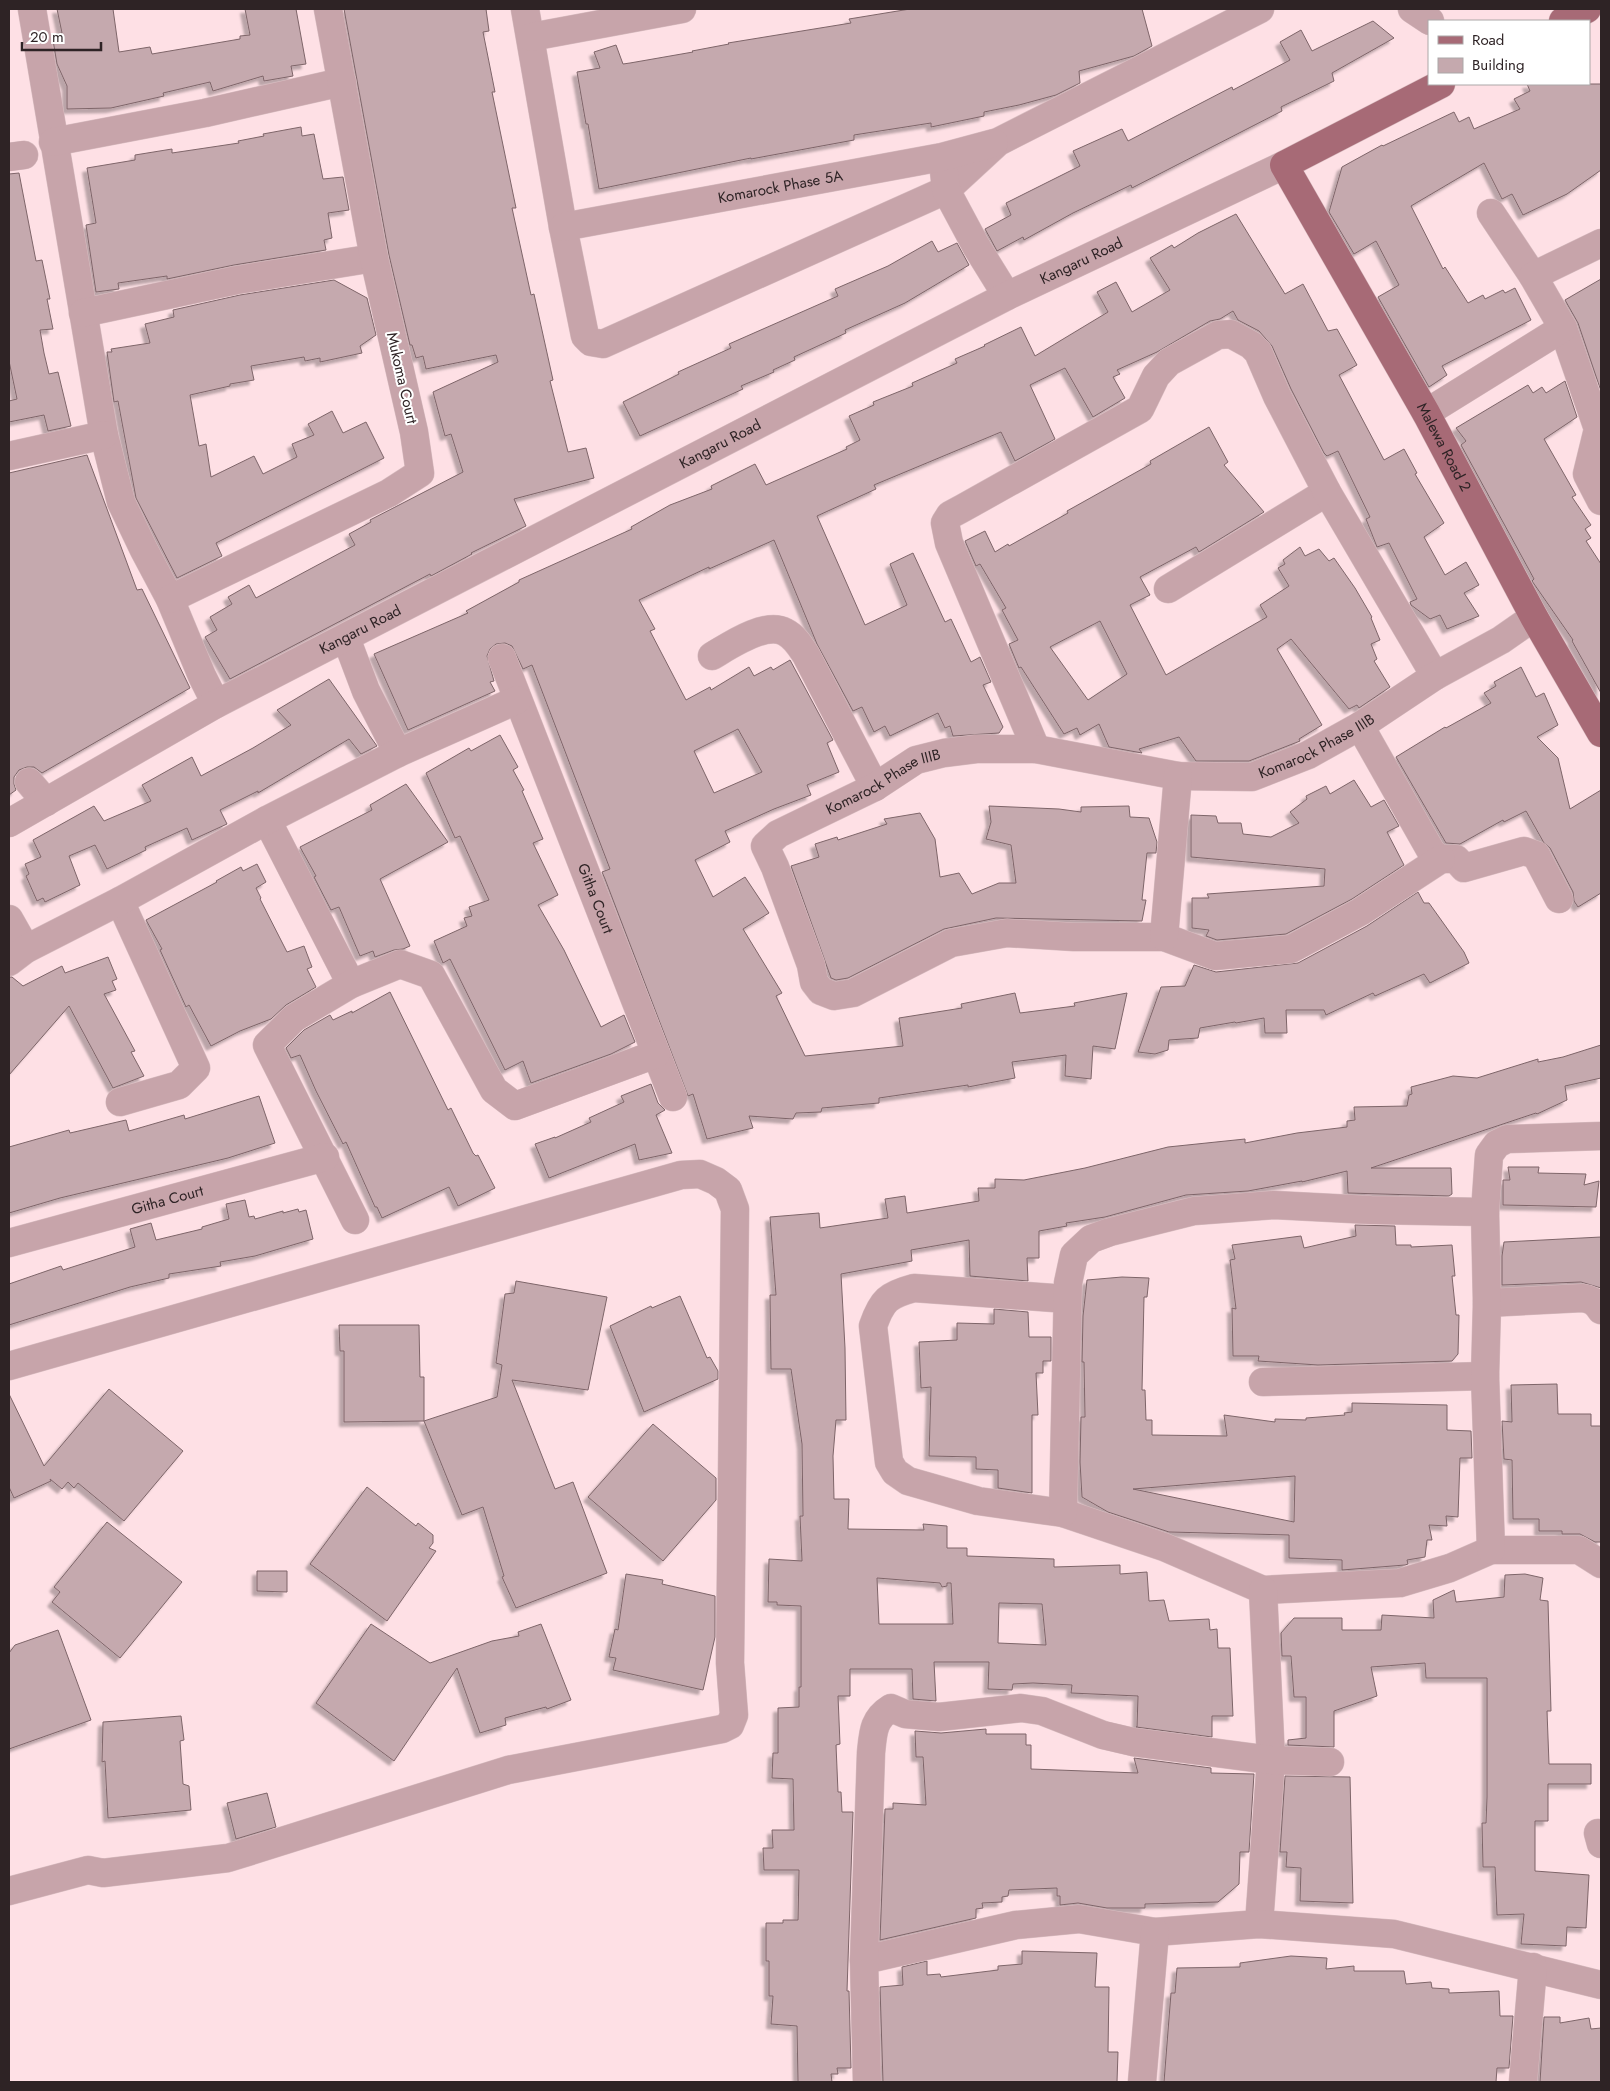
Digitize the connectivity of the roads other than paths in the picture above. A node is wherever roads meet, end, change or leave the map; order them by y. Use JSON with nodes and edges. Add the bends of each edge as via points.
{"nodes":[{"id":1,"x":32,"y":9,"type":"edge"},
{"id":2,"x":328,"y":9,"type":"edge"},
{"id":3,"x":525,"y":9,"type":"edge"},
{"id":4,"x":682,"y":9,"type":"edge"},
{"id":5,"x":1260,"y":9,"type":"edge"},
{"id":6,"x":1412,"y":9,"type":"edge"},
{"id":7,"x":1587,"y":9,"type":"edge"},
{"id":8,"x":1428,"y":20,"type":"edge"},
{"id":9,"x":1565,"y":20,"type":"edge"},
{"id":10,"x":531,"y":37,"type":"junction"},
{"id":11,"x":342,"y":82,"type":"junction"},
{"id":12,"x":1440,"y":85,"type":"edge"},
{"id":13,"x":53,"y":142,"type":"junction"},
{"id":14,"x":998,"y":142,"type":"junction"},
{"id":15,"x":942,"y":157,"type":"junction"},
{"id":16,"x":1284,"y":164,"type":"junction"},
{"id":17,"x":946,"y":190,"type":"junction"},
{"id":18,"x":1491,"y":213,"type":"dead end"},
{"id":19,"x":563,"y":227,"type":"junction"},
{"id":20,"x":1601,"y":243,"type":"edge"},
{"id":21,"x":374,"y":258,"type":"junction"},
{"id":22,"x":1533,"y":276,"type":"junction"},
{"id":23,"x":1007,"y":296,"type":"junction"},
{"id":24,"x":83,"y":313,"type":"junction"},
{"id":25,"x":1563,"y":328,"type":"junction"},
{"id":26,"x":1426,"y":413,"type":"junction"},
{"id":27,"x":104,"y":435,"type":"junction"},
{"id":28,"x":9,"y":456,"type":"edge"},
{"id":29,"x":1327,"y":492,"type":"junction"},
{"id":30,"x":1601,"y":501,"type":"edge"},
{"id":31,"x":1168,"y":589,"type":"dead end"},
{"id":32,"x":170,"y":599,"type":"junction"},
{"id":33,"x":1534,"y":617,"type":"junction"},
{"id":34,"x":346,"y":638,"type":"junction"},
{"id":35,"x":712,"y":656,"type":"dead end"},
{"id":36,"x":502,"y":658,"type":"dead end"},
{"id":37,"x":1435,"y":676,"type":"junction"},
{"id":38,"x":517,"y":700,"type":"junction"},
{"id":39,"x":216,"y":704,"type":"junction"},
{"id":40,"x":1360,"y":726,"type":"junction"},
{"id":41,"x":1601,"y":733,"type":"edge"},
{"id":42,"x":1036,"y":749,"type":"junction"},
{"id":43,"x":398,"y":753,"type":"junction"},
{"id":44,"x":1178,"y":776,"type":"junction"},
{"id":45,"x":875,"y":786,"type":"junction"},
{"id":46,"x":267,"y":820,"type":"junction"},
{"id":47,"x":9,"y":823,"type":"edge"},
{"id":48,"x":1441,"y":859,"type":"junction"},
{"id":49,"x":1559,"y":899,"type":"dead end"},
{"id":50,"x":120,"y":901,"type":"junction"},
{"id":51,"x":9,"y":919,"type":"edge"},
{"id":52,"x":1164,"y":937,"type":"junction"},
{"id":53,"x":17,"y":956,"type":"edge"},
{"id":54,"x":351,"y":984,"type":"junction"},
{"id":55,"x":656,"y":1054,"type":"junction"},
{"id":56,"x":673,"y":1097,"type":"dead end"},
{"id":57,"x":120,"y":1102,"type":"dead end"},
{"id":58,"x":1601,"y":1136,"type":"edge"},
{"id":59,"x":325,"y":1157,"type":"junction"},
{"id":60,"x":1485,"y":1212,"type":"junction"},
{"id":61,"x":355,"y":1220,"type":"dead end"},
{"id":62,"x":9,"y":1243,"type":"edge"},
{"id":63,"x":1067,"y":1299,"type":"junction"},
{"id":64,"x":1487,"y":1303,"type":"junction"},
{"id":65,"x":1601,"y":1310,"type":"edge"},
{"id":66,"x":9,"y":1366,"type":"edge"},
{"id":67,"x":1485,"y":1376,"type":"junction"},
{"id":68,"x":1263,"y":1382,"type":"dead end"},
{"id":69,"x":1064,"y":1513,"type":"junction"},
{"id":70,"x":1491,"y":1550,"type":"junction"},
{"id":71,"x":1601,"y":1564,"type":"edge"},
{"id":72,"x":1263,"y":1590,"type":"junction"},
{"id":73,"x":1271,"y":1760,"type":"junction"},
{"id":74,"x":1330,"y":1762,"type":"dead end"},
{"id":75,"x":9,"y":1892,"type":"edge"},
{"id":76,"x":1259,"y":1924,"type":"junction"},
{"id":77,"x":1155,"y":1932,"type":"junction"},
{"id":78,"x":864,"y":1960,"type":"junction"},
{"id":79,"x":1533,"y":1967,"type":"junction"},
{"id":80,"x":1601,"y":1985,"type":"edge"},
{"id":81,"x":867,"y":2082,"type":"edge"},
{"id":82,"x":1142,"y":2082,"type":"edge"},
{"id":83,"x":1523,"y":2082,"type":"edge"}],
"edges":[{"from":1,"to":13,"type":"street"},
{"from":2,"to":11,"type":"street","name":"Mukoma Court"},
{"from":3,"to":10,"type":"street"},
{"from":4,"to":10,"type":"street"},
{"from":5,"to":14,"type":"street"},
{"from":6,"to":8,"type":"street"},
{"from":7,"to":9,"type":"main road"},
{"from":10,"to":19,"type":"street"},
{"from":11,"to":13,"type":"street","via":[[205,113]]},
{"from":11,"to":21,"type":"street","name":"Mukoma Court"},
{"from":12,"to":16,"type":"main road","name":"Kangaru Road"},
{"from":13,"to":24,"type":"street"},
{"from":14,"to":15,"type":"street","name":"Komarock Phase 5A"},
{"from":14,"to":17,"type":"street"},
{"from":15,"to":17,"type":"street"},
{"from":15,"to":19,"type":"street","name":"Komarock Phase 5A"},
{"from":16,"to":23,"type":"street","name":"Kangaru Road"},
{"from":16,"to":26,"type":"main road","name":"Malewa Road 2"},
{"from":17,"to":19,"type":"street","via":[[603,344],[591,342],[585,336]]},
{"from":17,"to":23,"type":"street"},
{"from":18,"to":22,"type":"street"},
{"from":20,"to":22,"type":"street"},
{"from":21,"to":24,"type":"street","via":[[237,280]]},
{"from":21,"to":32,"type":"street","name":"Mukoma Court","via":[[414,432],[420,473],[389,493]]},
{"from":22,"to":25,"type":"street"},
{"from":23,"to":34,"type":"street","name":"Kangaru Road"},
{"from":24,"to":27,"type":"street"},
{"from":25,"to":26,"type":"street"},
{"from":25,"to":30,"type":"street","via":[[1598,429],[1587,474]]},
{"from":26,"to":33,"type":"main road","name":"Malewa Road 2"},
{"from":27,"to":28,"type":"street"},
{"from":27,"to":32,"type":"street","via":[[121,502]]},
{"from":29,"to":31,"type":"street"},
{"from":29,"to":37,"type":"street"},
{"from":29,"to":42,"type":"street","via":[[1258,352],[1251,344],[1231,334],[1218,335],[1169,362],[1156,376],[1140,410],[950,515],[945,523],[949,542]]},
{"from":32,"to":39,"type":"street"},
{"from":33,"to":37,"type":"street","name":"Komarock Phase IIIB","via":[[1501,640]]},
{"from":33,"to":41,"type":"main road","name":"Malewa Road 2"},
{"from":34,"to":39,"type":"street","name":"Kangaru Road"},
{"from":34,"to":43,"type":"street","via":[[366,691]]},
{"from":35,"to":45,"type":"street","via":[[745,636],[769,630],[783,630],[794,638]]},
{"from":36,"to":38,"type":"street","name":"Githa Court"},
{"from":37,"to":40,"type":"street","name":"Komarock Phase IIIB"},
{"from":38,"to":43,"type":"street"},
{"from":38,"to":55,"type":"street","name":"Githa Court"},
{"from":39,"to":47,"type":"street","name":"Kangaru Road","via":[[37,792]]},
{"from":40,"to":44,"type":"street","name":"Komarock Phase IIIB","via":[[1308,755],[1252,777]]},
{"from":40,"to":48,"type":"street","via":[[1432,853]]},
{"from":42,"to":44,"type":"street","name":"Komarock Phase IIIB"},
{"from":42,"to":45,"type":"street","name":"Komarock Phase IIIB","via":[[944,753],[916,760]]},
{"from":43,"to":46,"type":"street"},
{"from":44,"to":52,"type":"street"},
{"from":45,"to":52,"type":"street","name":"Komarock Phase IIIB","via":[[778,834],[765,846],[808,956],[814,982],[821,991],[834,996],[853,993],[951,943],[1007,933]]},
{"from":46,"to":50,"type":"street"},
{"from":46,"to":54,"type":"street"},
{"from":48,"to":49,"type":"street","via":[[1456,859],[1464,868],[1524,851],[1536,855]]},
{"from":48,"to":52,"type":"street","name":"Komarock Phase IIIB","via":[[1360,912],[1292,949],[1214,956]]},
{"from":50,"to":53,"type":"street"},
{"from":50,"to":57,"type":"street","via":[[196,1068],[179,1085]]},
{"from":51,"to":53,"type":"street"},
{"from":54,"to":55,"type":"street","via":[[400,964],[431,975],[494,1090],[515,1106]]},
{"from":54,"to":59,"type":"street","via":[[294,1018],[267,1045]]},
{"from":55,"to":56,"type":"street","name":"Githa Court"},
{"from":58,"to":60,"type":"street","via":[[1507,1139],[1497,1144],[1489,1155]]},
{"from":59,"to":61,"type":"street"},
{"from":59,"to":62,"type":"street","name":"Githa Court"},
{"from":60,"to":63,"type":"street","via":[[1274,1205],[1194,1211],[1090,1239],[1074,1255]]},
{"from":60,"to":64,"type":"street"},
{"from":63,"to":69,"type":"street"},
{"from":63,"to":69,"type":"street","via":[[914,1288],[894,1293],[879,1309],[873,1326],[889,1462],[895,1472],[908,1481],[978,1501]]},
{"from":64,"to":65,"type":"street","via":[[1582,1298],[1597,1303]]},
{"from":64,"to":67,"type":"street"},
{"from":66,"to":75,"type":"street","via":[[681,1175],[700,1174],[716,1181],[728,1190],[735,1209],[730,1663],[734,1715],[730,1725],[508,1770],[228,1858],[103,1873],[88,1870]]},
{"from":67,"to":68,"type":"street"},
{"from":67,"to":70,"type":"street"},
{"from":69,"to":72,"type":"street","via":[[1164,1547]]},
{"from":70,"to":71,"type":"street","via":[[1579,1550]]},
{"from":70,"to":72,"type":"street","via":[[1450,1568],[1400,1584]]},
{"from":72,"to":73,"type":"street"},
{"from":73,"to":74,"type":"street"},
{"from":73,"to":76,"type":"street"},
{"from":73,"to":78,"type":"street","via":[[1133,1742],[1102,1735],[1042,1711],[1021,1708],[938,1717],[905,1714],[891,1708],[873,1729]]},
{"from":76,"to":77,"type":"street"},
{"from":76,"to":79,"type":"street","via":[[1394,1934]]},
{"from":77,"to":78,"type":"street","via":[[1079,1919],[1025,1924]]},
{"from":77,"to":82,"type":"street"},
{"from":78,"to":81,"type":"street"},
{"from":79,"to":80,"type":"street"},
{"from":79,"to":83,"type":"street"}]}
